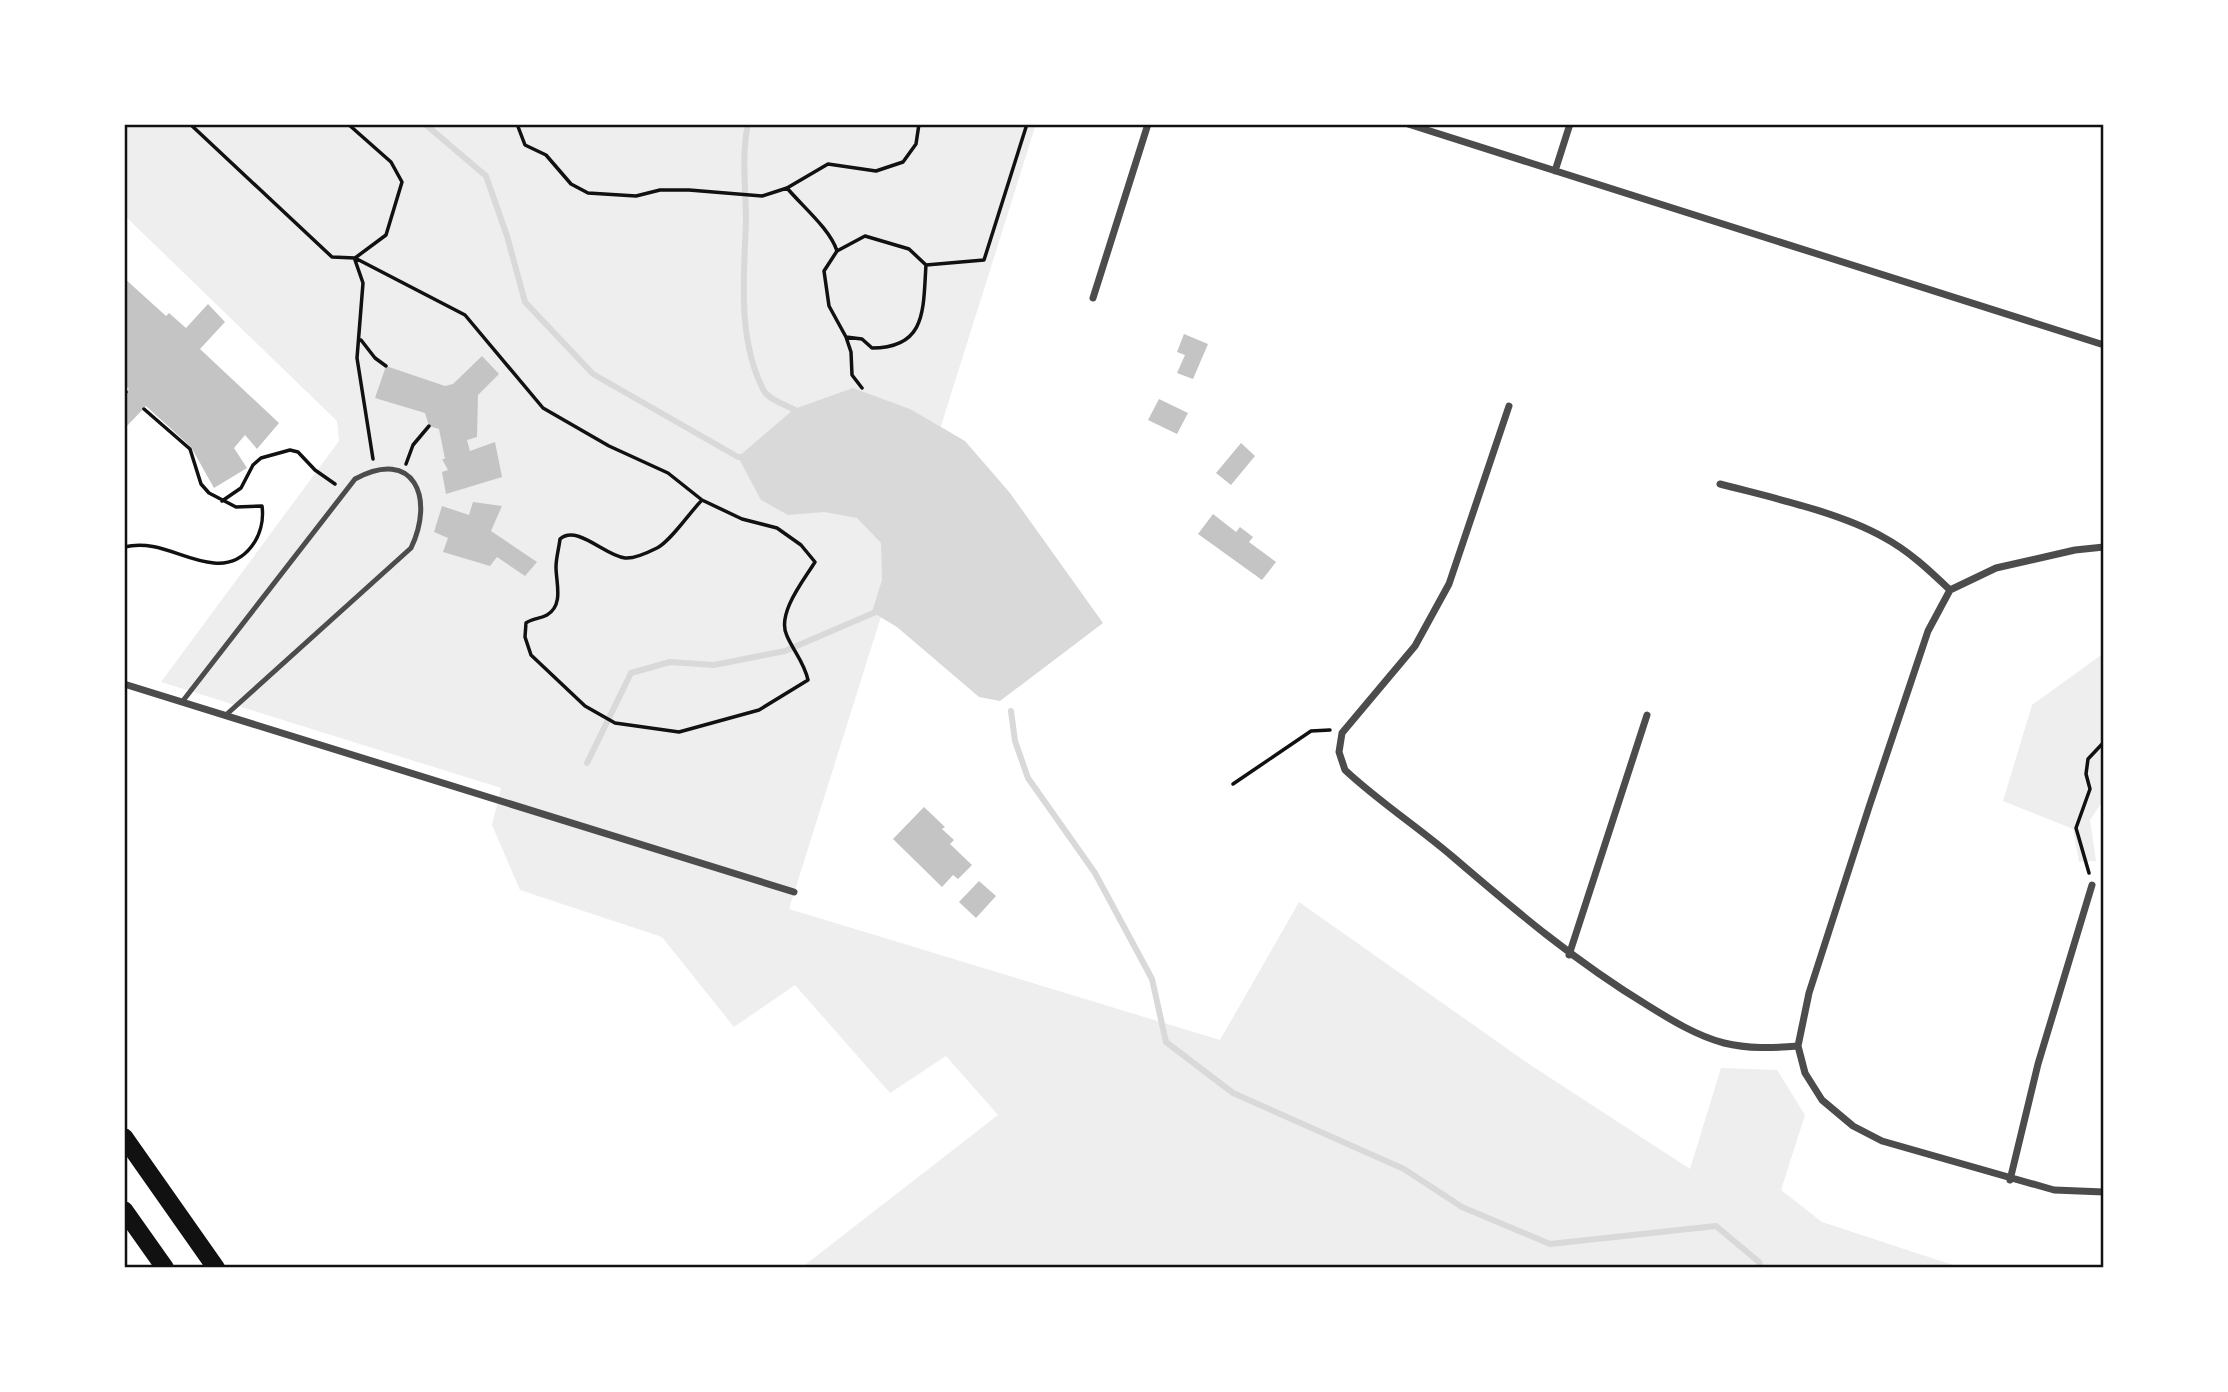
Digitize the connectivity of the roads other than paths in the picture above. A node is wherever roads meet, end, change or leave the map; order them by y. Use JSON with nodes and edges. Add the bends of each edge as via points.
{"nodes":[{"id":1,"x":1148,"y":124,"type":"edge"},
{"id":2,"x":1408,"y":124,"type":"edge"},
{"id":3,"x":1570,"y":124,"type":"edge"},
{"id":4,"x":1555,"y":171,"type":"junction"},
{"id":5,"x":1093,"y":298,"type":"dead end"},
{"id":6,"x":2104,"y":345,"type":"edge"},
{"id":7,"x":1509,"y":406,"type":"dead end"},
{"id":8,"x":1720,"y":484,"type":"dead end"},
{"id":9,"x":2104,"y":547,"type":"edge"},
{"id":10,"x":1950,"y":590,"type":"junction"},
{"id":11,"x":124,"y":684,"type":"edge"},
{"id":12,"x":182,"y":702,"type":"junction"},
{"id":13,"x":227,"y":714,"type":"junction"},
{"id":14,"x":1647,"y":715,"type":"dead end"},
{"id":15,"x":2092,"y":885,"type":"road end"},
{"id":16,"x":794,"y":892,"type":"dead end"},
{"id":17,"x":1569,"y":955,"type":"junction"},
{"id":18,"x":1798,"y":1046,"type":"junction"},
{"id":19,"x":124,"y":1137,"type":"edge"},
{"id":20,"x":2010,"y":1180,"type":"junction"},
{"id":21,"x":2104,"y":1192,"type":"edge"},
{"id":22,"x":124,"y":1210,"type":"edge"},
{"id":23,"x":165,"y":1268,"type":"edge"},
{"id":24,"x":216,"y":1268,"type":"edge"}],
"edges":[{"from":1,"to":5,"type":"street"},
{"from":2,"to":4,"type":"street"},
{"from":3,"to":4,"type":"street"},
{"from":4,"to":6,"type":"street"},
{"from":7,"to":17,"type":"street","via":[[1449,584],[1433,617],[1342,733],[1339,752],[1345,770]]},
{"from":8,"to":10,"type":"street","via":[[1882,536],[1913,556]]},
{"from":9,"to":10,"type":"street","via":[[1996,568]]},
{"from":10,"to":18,"type":"street","via":[[1928,631],[1885,757],[1809,993]]},
{"from":11,"to":12,"type":"street"},
{"from":12,"to":13,"type":"street"},
{"from":12,"to":13,"type":"lane","via":[[355,479],[375,468],[403,472],[418,487],[422,502],[418,534],[411,548]]},
{"from":13,"to":16,"type":"street"},
{"from":14,"to":17,"type":"street"},
{"from":15,"to":20,"type":"street","via":[[2038,1064]]},
{"from":17,"to":18,"type":"street","via":[[1681,1026],[1723,1043],[1764,1049]]},
{"from":18,"to":20,"type":"street","via":[[1805,1073],[1822,1100],[1853,1126],[1882,1141]]},
{"from":19,"to":24,"type":"main road"},
{"from":20,"to":21,"type":"street","via":[[2054,1190]]},
{"from":22,"to":23,"type":"main road"}]}
